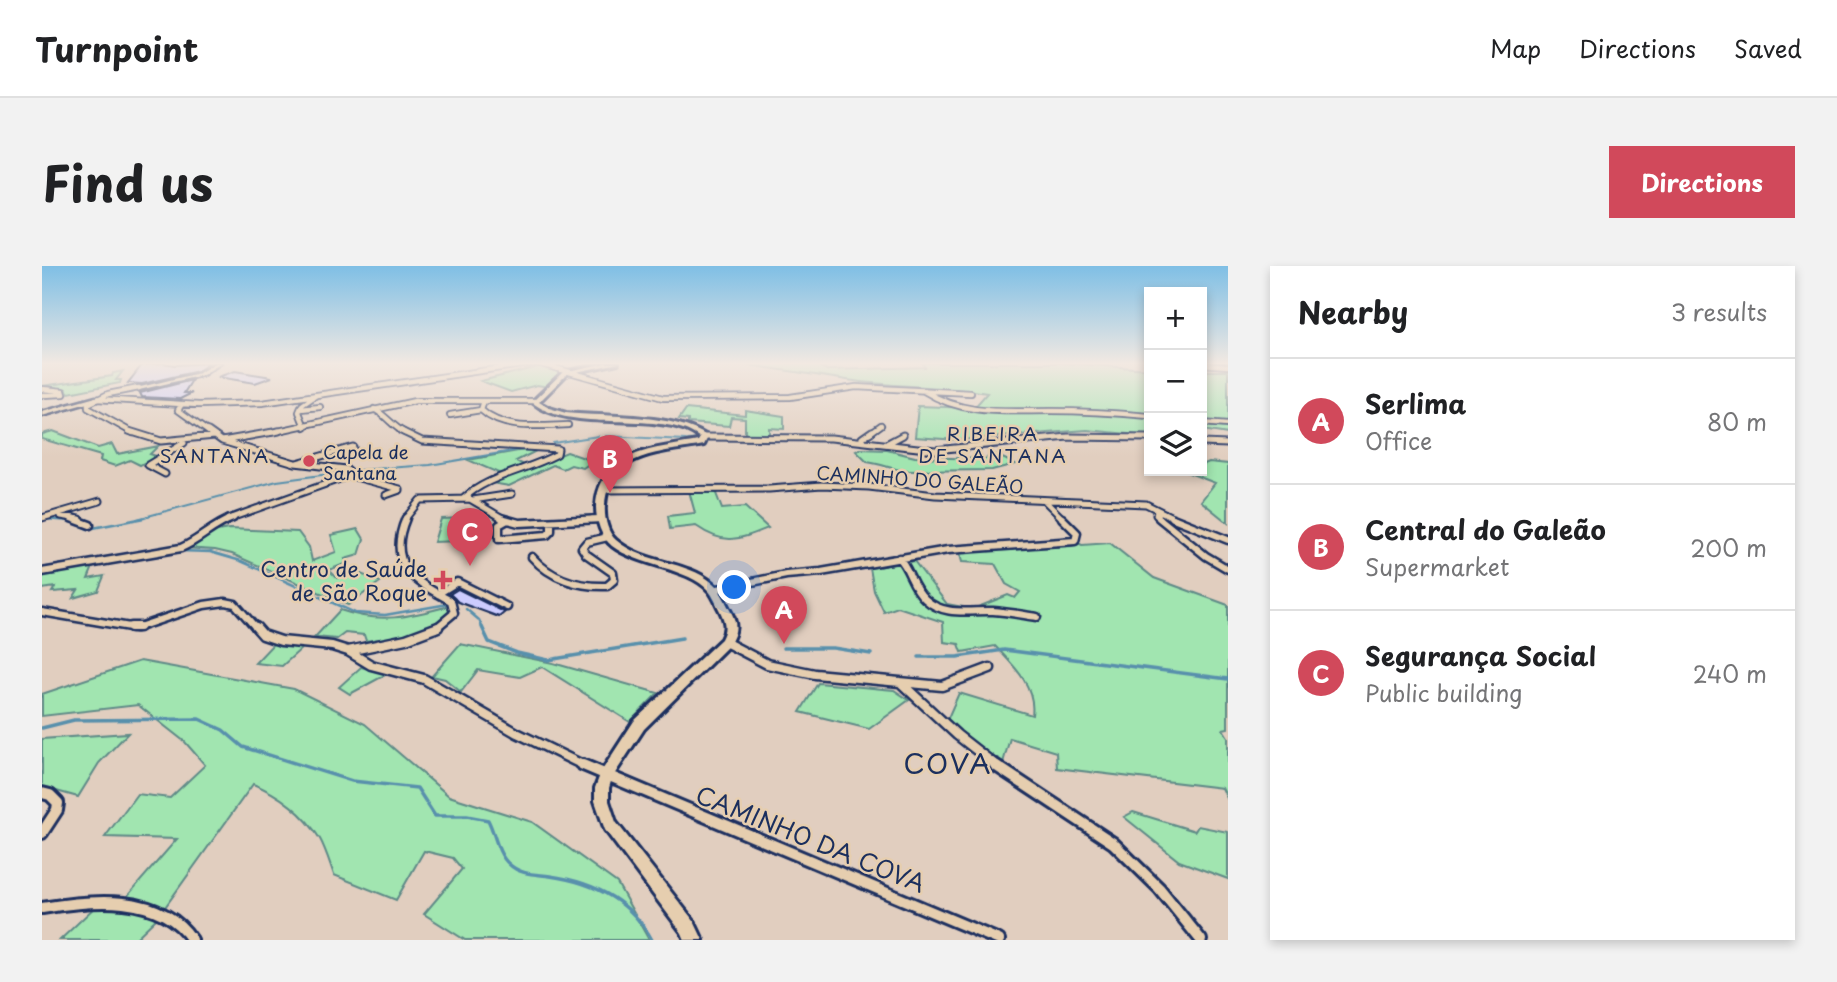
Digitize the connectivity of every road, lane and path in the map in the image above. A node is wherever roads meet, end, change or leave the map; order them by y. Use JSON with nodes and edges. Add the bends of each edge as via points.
{"nodes":[{"id":1,"x":108,"y":394,"type":"edge"},
{"id":2,"x":319,"y":394,"type":"edge"},
{"id":3,"x":544,"y":394,"type":"edge"},
{"id":4,"x":650,"y":394,"type":"edge"},
{"id":5,"x":807,"y":394,"type":"edge"},
{"id":6,"x":930,"y":394,"type":"edge"},
{"id":7,"x":315,"y":395,"type":"junction"},
{"id":8,"x":96,"y":399,"type":"junction"},
{"id":9,"x":484,"y":401,"type":"junction"},
{"id":10,"x":535,"y":401,"type":"junction"},
{"id":11,"x":182,"y":404,"type":"junction"},
{"id":12,"x":320,"y":407,"type":"dead end"},
{"id":13,"x":301,"y":409,"type":"junction"},
{"id":14,"x":373,"y":409,"type":"junction"},
{"id":15,"x":481,"y":410,"type":"junction"},
{"id":16,"x":42,"y":414,"type":"edge"},
{"id":17,"x":450,"y":415,"type":"dead end"},
{"id":18,"x":1144,"y":416,"type":"edge"},
{"id":19,"x":1207,"y":423,"type":"edge"},
{"id":20,"x":568,"y":425,"type":"dead end"},
{"id":21,"x":881,"y":425,"type":"dead end"},
{"id":22,"x":1228,"y":425,"type":"edge"},
{"id":23,"x":305,"y":427,"type":"junction"},
{"id":24,"x":903,"y":435,"type":"dead end"},
{"id":25,"x":215,"y":436,"type":"junction"},
{"id":26,"x":704,"y":438,"type":"junction"},
{"id":27,"x":1144,"y":438,"type":"edge"},
{"id":28,"x":864,"y":440,"type":"junction"},
{"id":29,"x":222,"y":441,"type":"junction"},
{"id":30,"x":185,"y":443,"type":"junction"},
{"id":31,"x":1207,"y":443,"type":"edge"},
{"id":32,"x":887,"y":444,"type":"junction"},
{"id":33,"x":1228,"y":444,"type":"edge"},
{"id":34,"x":353,"y":447,"type":"dead end"},
{"id":35,"x":295,"y":463,"type":"junction"},
{"id":36,"x":165,"y":474,"type":"dead end"},
{"id":37,"x":351,"y":475,"type":"junction"},
{"id":38,"x":603,"y":490,"type":"junction"},
{"id":39,"x":512,"y":494,"type":"dead end"},
{"id":40,"x":386,"y":495,"type":"dead end"},
{"id":41,"x":463,"y":499,"type":"junction"},
{"id":42,"x":473,"y":500,"type":"junction"},
{"id":43,"x":100,"y":501,"type":"dead end"},
{"id":44,"x":1045,"y":501,"type":"junction"},
{"id":45,"x":1157,"y":510,"type":"junction"},
{"id":46,"x":50,"y":517,"type":"junction"},
{"id":47,"x":42,"y":518,"type":"edge"},
{"id":48,"x":602,"y":519,"type":"junction"},
{"id":49,"x":506,"y":521,"type":"junction"},
{"id":50,"x":551,"y":522,"type":"junction"},
{"id":51,"x":90,"y":525,"type":"dead end"},
{"id":52,"x":608,"y":537,"type":"junction"},
{"id":53,"x":1228,"y":540,"type":"edge"},
{"id":54,"x":532,"y":557,"type":"dead end"},
{"id":55,"x":899,"y":558,"type":"junction"},
{"id":56,"x":1228,"y":569,"type":"edge"},
{"id":57,"x":42,"y":572,"type":"edge"},
{"id":58,"x":713,"y":590,"type":"junction"},
{"id":59,"x":441,"y":595,"type":"junction"},
{"id":60,"x":507,"y":607,"type":"dead end"},
{"id":61,"x":42,"y":612,"type":"edge"},
{"id":62,"x":1037,"y":617,"type":"dead end"},
{"id":63,"x":725,"y":642,"type":"junction"},
{"id":64,"x":348,"y":651,"type":"junction"},
{"id":65,"x":990,"y":668,"type":"dead end"},
{"id":66,"x":900,"y":682,"type":"junction"},
{"id":67,"x":606,"y":776,"type":"junction"},
{"id":68,"x":42,"y":793,"type":"edge"},
{"id":69,"x":42,"y":833,"type":"edge"},
{"id":70,"x":42,"y":908,"type":"edge"},
{"id":71,"x":192,"y":940,"type":"edge"},
{"id":72,"x":694,"y":940,"type":"edge"},
{"id":73,"x":999,"y":940,"type":"edge"},
{"id":74,"x":1201,"y":940,"type":"edge"}],
"edges":[{"from":1,"to":8,"type":"street"},
{"from":2,"to":7,"type":"street"},
{"from":3,"to":10,"type":"main road"},
{"from":4,"to":5,"type":"street","via":[[663,398]]},
{"from":6,"to":18,"type":"street","via":[[976,412]]},
{"from":7,"to":11,"type":"street","via":[[262,403]]},
{"from":7,"to":13,"type":"street"},
{"from":8,"to":11,"type":"street"},
{"from":8,"to":16,"type":"street"},
{"from":8,"to":30,"type":"street","via":[[88,408],[139,436]]},
{"from":9,"to":10,"type":"street"},
{"from":9,"to":14,"type":"street","via":[[425,400]]},
{"from":9,"to":15,"type":"street"},
{"from":10,"to":26,"type":"main road","via":[[545,410],[655,422],[695,431]]},
{"from":11,"to":25,"type":"street","via":[[178,410]]},
{"from":12,"to":13,"type":"street"},
{"from":13,"to":23,"type":"street"},
{"from":14,"to":23,"type":"street"},
{"from":14,"to":41,"type":"street","via":[[388,417],[393,427],[422,441],[558,449],[558,454],[542,463],[472,489]]},
{"from":15,"to":17,"type":"street"},
{"from":15,"to":20,"type":"street","via":[[487,417],[513,424]]},
{"from":19,"to":22,"type":"street"},
{"from":21,"to":28,"type":"street"},
{"from":23,"to":29,"type":"street"},
{"from":24,"to":32,"type":"street"},
{"from":25,"to":29,"type":"street"},
{"from":25,"to":30,"type":"street"},
{"from":26,"to":28,"type":"street"},
{"from":26,"to":38,"type":"main road","via":[[701,443],[631,456],[609,477]]},
{"from":27,"to":32,"type":"street","via":[[1058,438],[935,450]]},
{"from":28,"to":32,"type":"street"},
{"from":29,"to":35,"type":"street"},
{"from":30,"to":36,"type":"street","via":[[148,466]]},
{"from":31,"to":33,"type":"street"},
{"from":34,"to":35,"type":"street"},
{"from":35,"to":37,"type":"street","via":[[342,468]]},
{"from":37,"to":40,"type":"street","via":[[400,489]]},
{"from":37,"to":57,"type":"street","via":[[218,523],[181,548]]},
{"from":38,"to":44,"type":"street","name":"CAMINHO DO GALEÃO","via":[[821,485]]},
{"from":38,"to":48,"type":"main road"},
{"from":39,"to":42,"type":"street"},
{"from":41,"to":42,"type":"street"},
{"from":41,"to":59,"type":"street","via":[[424,498],[399,538],[399,556],[411,577]]},
{"from":42,"to":49,"type":"street"},
{"from":43,"to":46,"type":"street"},
{"from":44,"to":45,"type":"street","name":"CAMINHO DO GALEÃO","via":[[1146,504]]},
{"from":44,"to":55,"type":"street","via":[[1077,533],[1075,541]]},
{"from":45,"to":53,"type":"street","name":"CAMINHO DO GALEÃO"},
{"from":45,"to":56,"type":"street","via":[[1156,516]]},
{"from":46,"to":47,"type":"street"},
{"from":46,"to":51,"type":"street","via":[[70,517]]},
{"from":48,"to":50,"type":"street"},
{"from":48,"to":52,"type":"main road"},
{"from":49,"to":50,"type":"street"},
{"from":49,"to":50,"type":"street","via":[[499,525],[499,539],[547,535]]},
{"from":52,"to":54,"type":"street","via":[[587,542],[582,548],[613,573],[614,580],[607,586],[579,584],[551,573]]},
{"from":52,"to":58,"type":"main road","via":[[621,548],[698,579]]},
{"from":55,"to":58,"type":"street"},
{"from":55,"to":62,"type":"street","via":[[926,600],[942,609]]},
{"from":58,"to":63,"type":"main road","via":[[730,620],[731,634]]},
{"from":59,"to":60,"type":"street","via":[[457,582]]},
{"from":59,"to":64,"type":"street","via":[[454,606],[450,620],[430,632]]},
{"from":61,"to":64,"type":"street","via":[[136,628],[185,610],[225,602],[235,604],[262,635]]},
{"from":63,"to":66,"type":"street","via":[[767,664]]},
{"from":63,"to":67,"type":"main road","via":[[639,725]]},
{"from":64,"to":67,"type":"street","name":"CAMINHO DA COVA","via":[[371,665],[424,679],[517,733]]},
{"from":65,"to":66,"type":"street","via":[[944,685]]},
{"from":66,"to":74,"type":"street","via":[[957,736],[1128,856]]},
{"from":67,"to":72,"type":"main road","via":[[602,801],[610,825]]},
{"from":67,"to":73,"type":"street","name":"CAMINHO DA COVA"},
{"from":68,"to":69,"type":"street","via":[[58,803]]},
{"from":70,"to":71,"type":"street","via":[[111,901],[169,918],[185,928]]}]}
